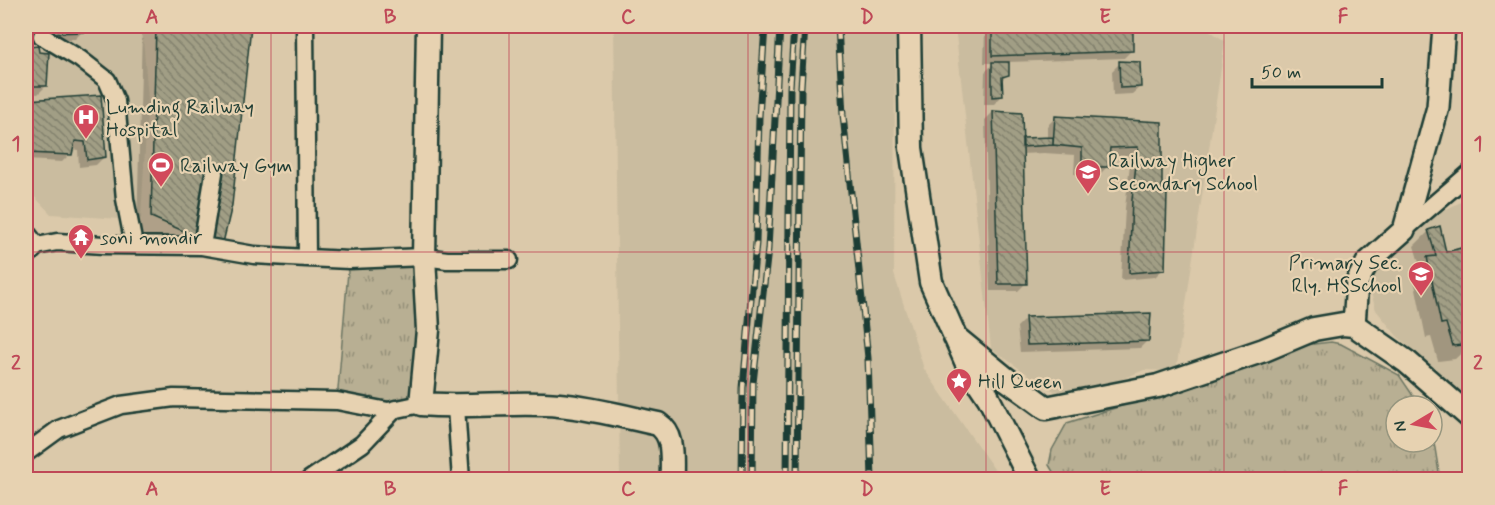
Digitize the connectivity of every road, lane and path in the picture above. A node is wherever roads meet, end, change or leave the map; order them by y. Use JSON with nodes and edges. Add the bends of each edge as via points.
{"nodes":[{"id":1,"x":305,"y":26,"type":"edge"},
{"id":2,"x":428,"y":26,"type":"edge"},
{"id":3,"x":909,"y":26,"type":"edge"},
{"id":4,"x":1444,"y":26,"type":"edge"},
{"id":5,"x":42,"y":36,"type":"dead end"},
{"id":6,"x":214,"y":173,"type":"dead end"},
{"id":7,"x":1470,"y":173,"type":"edge"},
{"id":8,"x":1404,"y":230,"type":"junction"},
{"id":9,"x":26,"y":232,"type":"edge"},
{"id":10,"x":134,"y":245,"type":"junction"},
{"id":11,"x":202,"y":246,"type":"junction"},
{"id":12,"x":31,"y":252,"type":"edge"},
{"id":13,"x":424,"y":257,"type":"junction"},
{"id":14,"x":307,"y":258,"type":"junction"},
{"id":15,"x":509,"y":260,"type":"dead end"},
{"id":16,"x":1354,"y":325,"type":"junction"},
{"id":17,"x":955,"y":337,"type":"junction"},
{"id":18,"x":987,"y":395,"type":"joint"},
{"id":19,"x":421,"y":404,"type":"junction"},
{"id":20,"x":456,"y":407,"type":"junction"},
{"id":21,"x":395,"y":409,"type":"junction"},
{"id":22,"x":1470,"y":417,"type":"edge"},
{"id":23,"x":26,"y":453,"type":"edge"},
{"id":24,"x":309,"y":480,"type":"edge"},
{"id":25,"x":461,"y":480,"type":"edge"},
{"id":26,"x":672,"y":480,"type":"edge"},
{"id":27,"x":1030,"y":480,"type":"edge"}],
"edges":[{"from":1,"to":14,"type":"street"},
{"from":2,"to":13,"type":"main road"},
{"from":3,"to":17,"type":"main road","via":[[911,148],[931,282]]},
{"from":4,"to":8,"type":"street","via":[[1438,107]]},
{"from":5,"to":10,"type":"street","via":[[107,80],[116,101],[125,199]]},
{"from":6,"to":11,"type":"street"},
{"from":7,"to":8,"type":"street"},
{"from":8,"to":16,"type":"street","via":[[1367,262],[1358,282]]},
{"from":9,"to":12,"type":"street"},
{"from":10,"to":11,"type":"street"},
{"from":10,"to":12,"type":"street","via":[[57,242]]},
{"from":11,"to":14,"type":"street"},
{"from":13,"to":14,"type":"street"},
{"from":13,"to":15,"type":"street"},
{"from":13,"to":19,"type":"main road","via":[[429,330]]},
{"from":16,"to":17,"type":"main road","via":[[1314,329],[1158,386],[1046,408]]},
{"from":16,"to":22,"type":"main road","via":[[1407,362]]},
{"from":17,"to":18,"type":"main road"},
{"from":18,"to":27,"type":"street"},
{"from":19,"to":20,"type":"main road"},
{"from":19,"to":21,"type":"street"},
{"from":20,"to":25,"type":"street"},
{"from":20,"to":26,"type":"main road","via":[[508,403],[561,405],[658,424],[666,430],[671,443]]},
{"from":21,"to":23,"type":"street","via":[[337,401],[174,398],[121,405],[59,429]]},
{"from":21,"to":24,"type":"street","via":[[362,444]]}]}
